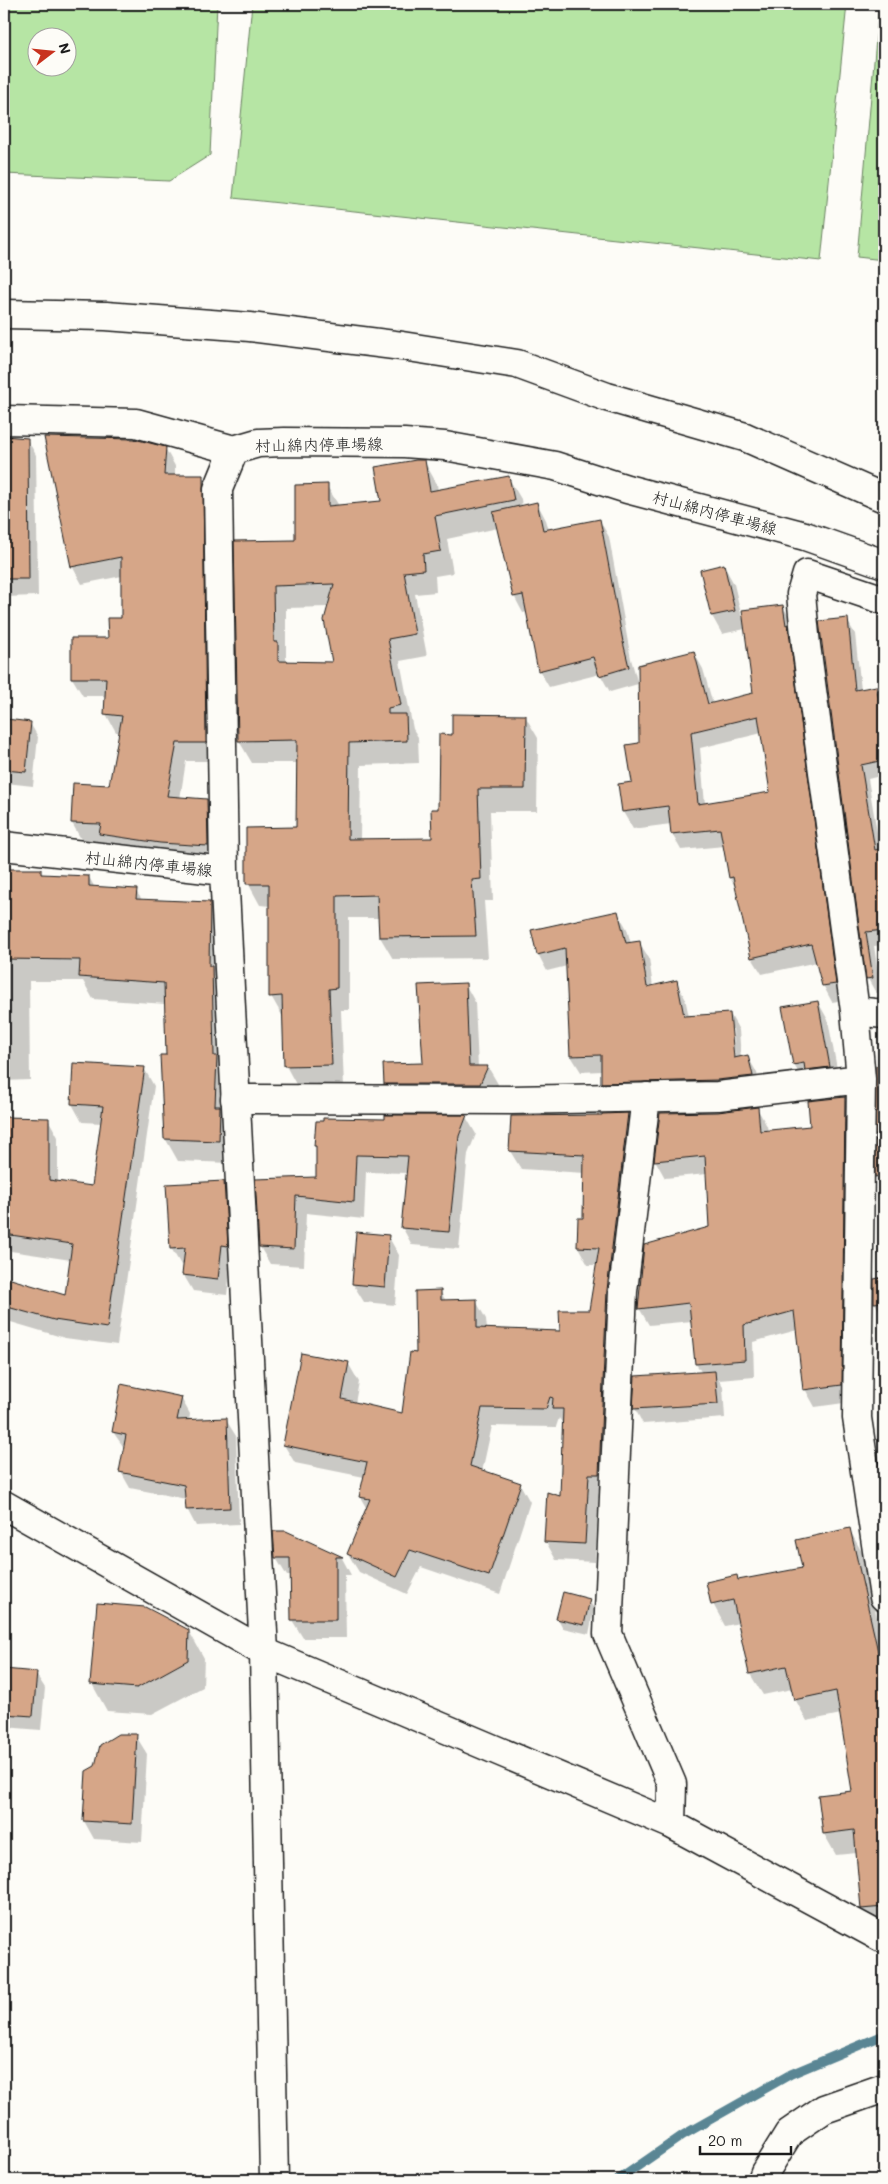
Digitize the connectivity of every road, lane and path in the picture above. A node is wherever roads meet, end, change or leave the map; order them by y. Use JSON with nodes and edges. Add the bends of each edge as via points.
{"nodes":[{"id":1,"x":4,"y":314,"type":"edge"},
{"id":2,"x":4,"y":420,"type":"edge"},
{"id":3,"x":234,"y":450,"type":"junction"},
{"id":4,"x":884,"y":498,"type":"edge"},
{"id":5,"x":884,"y":564,"type":"edge"},
{"id":6,"x":884,"y":600,"type":"edge"},
{"id":7,"x":4,"y":846,"type":"edge"},
{"id":8,"x":224,"y":871,"type":"junction"},
{"id":9,"x":855,"y":1011,"type":"junction"},
{"id":10,"x":884,"y":1014,"type":"edge"},
{"id":11,"x":861,"y":1080,"type":"junction"},
{"id":12,"x":646,"y":1097,"type":"junction"},
{"id":13,"x":235,"y":1099,"type":"junction"},
{"id":14,"x":4,"y":1505,"type":"edge"},
{"id":15,"x":884,"y":1597,"type":"edge"},
{"id":16,"x":264,"y":1652,"type":"junction"},
{"id":17,"x":671,"y":1824,"type":"junction"},
{"id":18,"x":884,"y":1939,"type":"edge"},
{"id":19,"x":884,"y":2088,"type":"edge"},
{"id":20,"x":274,"y":2180,"type":"edge"},
{"id":21,"x":762,"y":2180,"type":"edge"}],
"edges":[{"from":1,"to":4,"type":"street","via":[[106,316],[250,327],[517,364],[607,397],[745,437]]},
{"from":2,"to":3,"type":"street","via":[[136,423]]},
{"from":3,"to":5,"type":"street","name":"村山綿内停車場線","via":[[258,443],[284,442],[404,442],[445,446],[554,466],[627,489],[805,536]]},
{"from":3,"to":8,"type":"street","name":"村山綿内停車場線","via":[[218,489]]},
{"from":6,"to":9,"type":"street","via":[[807,574],[802,594]]},
{"from":7,"to":8,"type":"street","name":"村山綿内停車場線"},
{"from":8,"to":13,"type":"street"},
{"from":9,"to":10,"type":"street"},
{"from":9,"to":11,"type":"street"},
{"from":11,"to":12,"type":"street","via":[[718,1096]]},
{"from":11,"to":15,"type":"street","via":[[857,1418]]},
{"from":12,"to":13,"type":"street"},
{"from":12,"to":17,"type":"street","via":[[623,1291],[608,1634],[672,1784]]},
{"from":13,"to":16,"type":"street"},
{"from":14,"to":16,"type":"street"},
{"from":16,"to":17,"type":"street"},
{"from":16,"to":20,"type":"street"},
{"from":17,"to":18,"type":"street"},
{"from":19,"to":21,"type":"street","via":[[824,2109],[790,2133]]}]}
